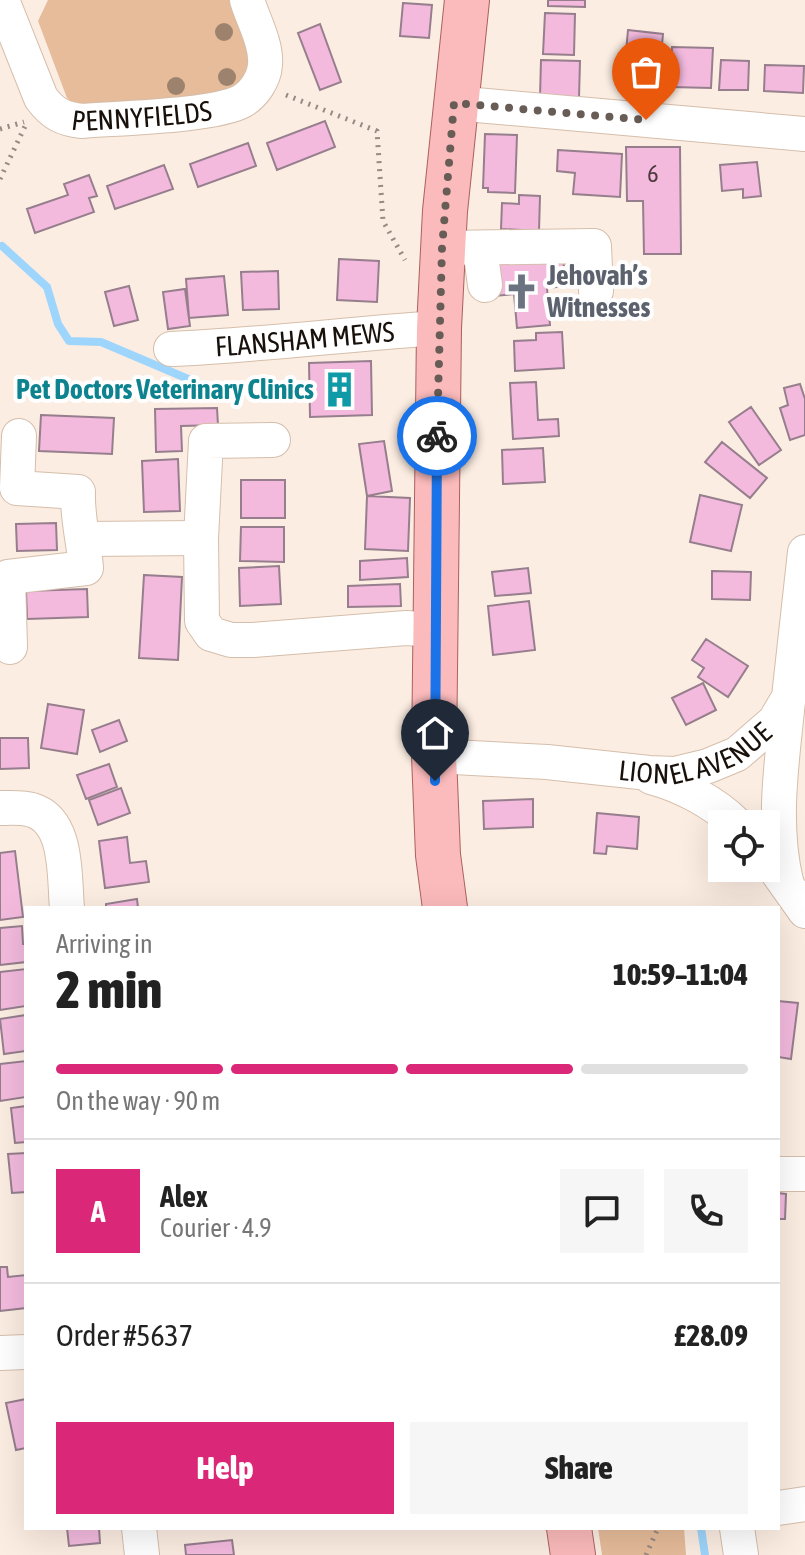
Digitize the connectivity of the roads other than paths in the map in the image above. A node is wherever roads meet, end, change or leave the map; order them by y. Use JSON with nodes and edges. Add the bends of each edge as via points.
{"nodes":[{"id":1,"x":2,"y":0,"type":"edge"},
{"id":2,"x":247,"y":0,"type":"edge"},
{"id":3,"x":467,"y":0,"type":"edge"},
{"id":4,"x":454,"y":103,"type":"junction"},
{"id":5,"x":805,"y":134,"type":"edge"},
{"id":6,"x":442,"y":252,"type":"junction"},
{"id":7,"x":485,"y":285,"type":"dead end"},
{"id":8,"x":596,"y":291,"type":"dead end"},
{"id":9,"x":439,"y":328,"type":"junction"},
{"id":10,"x":171,"y":349,"type":"dead end"},
{"id":11,"x":19,"y":436,"type":"dead end"},
{"id":12,"x":273,"y":440,"type":"dead end"},
{"id":13,"x":201,"y":538,"type":"junction"},
{"id":14,"x":84,"y":539,"type":"junction"},
{"id":15,"x":805,"y":552,"type":"edge"},
{"id":16,"x":436,"y":630,"type":"junction"},
{"id":17,"x":10,"y":647,"type":"dead end"},
{"id":18,"x":789,"y":697,"type":"junction"},
{"id":19,"x":434,"y":756,"type":"junction"},
{"id":20,"x":620,"y":769,"type":"junction"},
{"id":21,"x":0,"y":808,"type":"edge"},
{"id":22,"x":717,"y":810,"type":"edge"},
{"id":23,"x":779,"y":810,"type":"edge"},
{"id":24,"x":780,"y":875,"type":"edge"},
{"id":25,"x":67,"y":906,"type":"edge"},
{"id":26,"x":445,"y":906,"type":"edge"},
{"id":27,"x":805,"y":911,"type":"edge"},
{"id":28,"x":780,"y":1174,"type":"edge"},
{"id":29,"x":805,"y":1174,"type":"edge"},
{"id":30,"x":24,"y":1352,"type":"edge"},
{"id":31,"x":0,"y":1353,"type":"edge"},
{"id":32,"x":805,"y":1504,"type":"edge"},
{"id":33,"x":780,"y":1508,"type":"edge"},
{"id":34,"x":139,"y":1530,"type":"edge"},
{"id":35,"x":569,"y":1530,"type":"edge"},
{"id":36,"x":737,"y":1530,"type":"edge"},
{"id":37,"x":142,"y":1555,"type":"edge"},
{"id":38,"x":573,"y":1555,"type":"edge"},
{"id":39,"x":741,"y":1555,"type":"edge"}],
"edges":[{"from":1,"to":2,"type":"street","name":"PENNYFIELDS","via":[[41,98],[65,119],[82,121],[231,106],[245,100],[259,84],[265,65]]},
{"from":3,"to":4,"type":"main road"},
{"from":4,"to":5,"type":"street"},
{"from":4,"to":6,"type":"main road"},
{"from":6,"to":7,"type":"street"},
{"from":6,"to":8,"type":"street","via":[[594,246]]},
{"from":6,"to":9,"type":"main road"},
{"from":9,"to":10,"type":"street","name":"FLANSHAM MEWS"},
{"from":9,"to":16,"type":"main road"},
{"from":11,"to":14,"type":"street","via":[[17,488],[78,492],[77,517]]},
{"from":12,"to":13,"type":"street","via":[[206,441]]},
{"from":13,"to":14,"type":"street"},
{"from":13,"to":16,"type":"street","via":[[202,621],[211,634],[253,640]]},
{"from":14,"to":17,"type":"street","via":[[86,568],[8,577]]},
{"from":15,"to":18,"type":"street","name":"LIONEL AVENUE"},
{"from":16,"to":19,"type":"main road"},
{"from":18,"to":20,"type":"street","name":"LIONEL AVENUE","via":[[775,721],[737,754],[675,774]]},
{"from":18,"to":23,"type":"street"},
{"from":19,"to":20,"type":"street","name":"LIONEL AVENUE"},
{"from":19,"to":26,"type":"main road"},
{"from":20,"to":22,"type":"street","via":[[667,781]]},
{"from":21,"to":25,"type":"street","via":[[33,810],[55,828]]},
{"from":24,"to":27,"type":"street"},
{"from":28,"to":29,"type":"street"},
{"from":30,"to":31,"type":"street"},
{"from":32,"to":33,"type":"street"},
{"from":34,"to":37,"type":"street"},
{"from":35,"to":38,"type":"main road"},
{"from":36,"to":39,"type":"street"}]}
